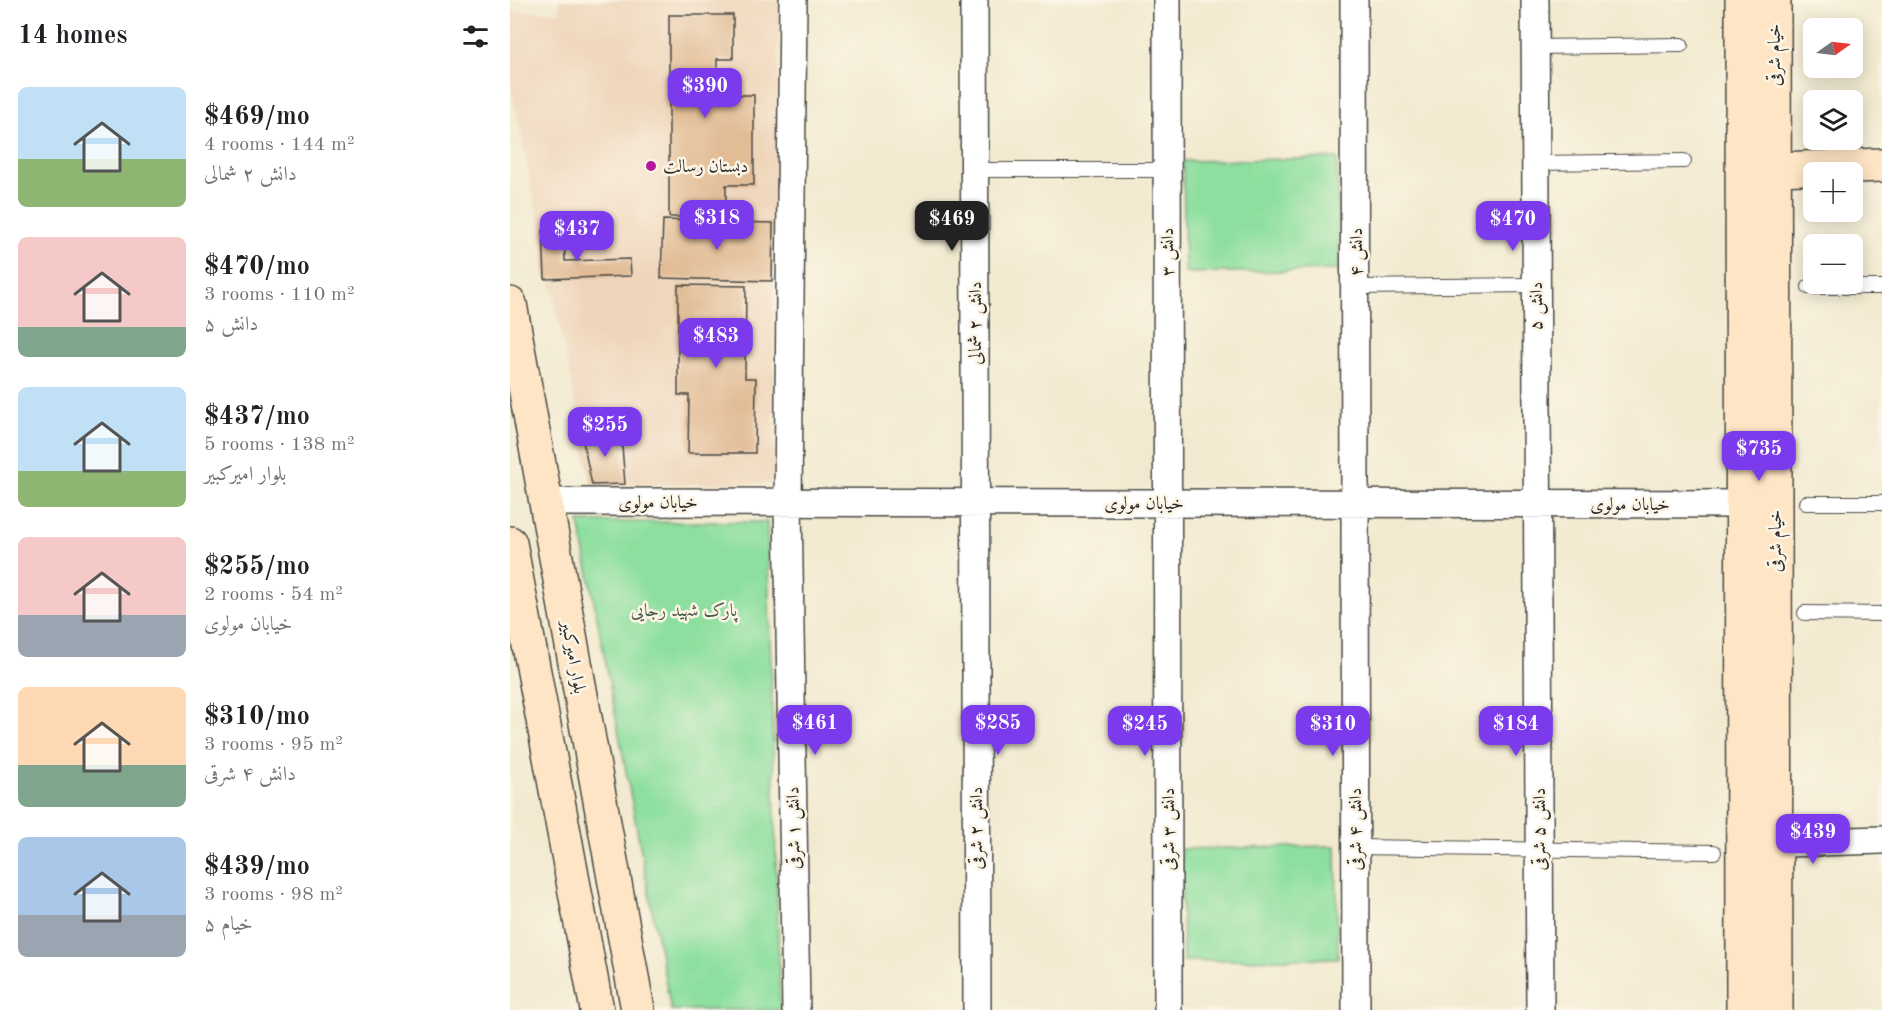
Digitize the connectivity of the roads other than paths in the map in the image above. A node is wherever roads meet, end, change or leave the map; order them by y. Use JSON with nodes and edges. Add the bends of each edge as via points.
{"nodes":[{"id":1,"x":793,"y":0,"type":"edge"},
{"id":2,"x":974,"y":0,"type":"edge"},
{"id":3,"x":1167,"y":0,"type":"edge"},
{"id":4,"x":1354,"y":0,"type":"edge"},
{"id":5,"x":1535,"y":0,"type":"edge"},
{"id":6,"x":1742,"y":0,"type":"edge"},
{"id":7,"x":1774,"y":0,"type":"edge"},
{"id":8,"x":1681,"y":45,"type":"dead end"},
{"id":9,"x":1535,"y":47,"type":"junction"},
{"id":10,"x":1684,"y":161,"type":"dead end"},
{"id":11,"x":1536,"y":163,"type":"junction"},
{"id":12,"x":1882,"y":165,"type":"edge"},
{"id":13,"x":974,"y":170,"type":"junction"},
{"id":14,"x":1167,"y":170,"type":"junction"},
{"id":15,"x":1741,"y":170,"type":"junction"},
{"id":16,"x":1774,"y":170,"type":"junction"},
{"id":17,"x":1535,"y":285,"type":"junction"},
{"id":18,"x":1356,"y":287,"type":"junction"},
{"id":19,"x":1863,"y":287,"type":"edge"},
{"id":20,"x":1882,"y":287,"type":"edge"},
{"id":21,"x":510,"y":304,"type":"edge"},
{"id":22,"x":546,"y":502,"type":"junction"},
{"id":23,"x":788,"y":502,"type":"junction"},
{"id":24,"x":975,"y":503,"type":"junction"},
{"id":25,"x":1168,"y":503,"type":"junction"},
{"id":26,"x":1882,"y":503,"type":"edge"},
{"id":27,"x":1355,"y":504,"type":"junction"},
{"id":28,"x":1537,"y":504,"type":"junction"},
{"id":29,"x":1742,"y":504,"type":"junction"},
{"id":30,"x":1791,"y":504,"type":"junction"},
{"id":31,"x":510,"y":543,"type":"edge"},
{"id":32,"x":1805,"y":613,"type":"dead end"},
{"id":33,"x":1882,"y":614,"type":"edge"},
{"id":34,"x":580,"y":691,"type":"junction"},
{"id":35,"x":539,"y":698,"type":"junction"},
{"id":36,"x":1882,"y":840,"type":"edge"},
{"id":37,"x":1776,"y":843,"type":"junction"},
{"id":38,"x":1355,"y":847,"type":"junction"},
{"id":39,"x":1728,"y":848,"type":"junction"},
{"id":40,"x":1539,"y":849,"type":"junction"},
{"id":41,"x":597,"y":1010,"type":"edge"},
{"id":42,"x":638,"y":1010,"type":"edge"},
{"id":43,"x":796,"y":1010,"type":"edge"},
{"id":44,"x":977,"y":1010,"type":"edge"},
{"id":45,"x":1168,"y":1010,"type":"edge"},
{"id":46,"x":1356,"y":1010,"type":"edge"},
{"id":47,"x":1540,"y":1010,"type":"edge"},
{"id":48,"x":1743,"y":1010,"type":"edge"},
{"id":49,"x":1776,"y":1010,"type":"edge"}],
"edges":[{"from":1,"to":23,"type":"street","name":"دانش ۱ شرقی"},
{"from":2,"to":13,"type":"street","name":"دانش ۲ شمالی"},
{"from":3,"to":14,"type":"street","name":"دانش ۳"},
{"from":4,"to":18,"type":"street","name":"دانش ۴"},
{"from":5,"to":9,"type":"street","name":"دانش ۵"},
{"from":6,"to":15,"type":"street","name":"خیام شرقی"},
{"from":7,"to":16,"type":"street","name":"خیام شرقی"},
{"from":8,"to":9,"type":"lane"},
{"from":9,"to":11,"type":"street","name":"دانش ۵"},
{"from":10,"to":11,"type":"lane"},
{"from":11,"to":17,"type":"street","name":"دانش ۵"},
{"from":12,"to":16,"type":"street"},
{"from":13,"to":14,"type":"lane"},
{"from":13,"to":24,"type":"street","name":"دانش ۲ شمالی"},
{"from":14,"to":25,"type":"street","name":"دانش ۳"},
{"from":15,"to":16,"type":"street"},
{"from":15,"to":29,"type":"street","name":"خیام شرقی"},
{"from":16,"to":30,"type":"street","name":"خیام شرقی"},
{"from":17,"to":18,"type":"lane"},
{"from":17,"to":28,"type":"street","name":"دانش ۵"},
{"from":18,"to":27,"type":"street","name":"دانش ۴"},
{"from":19,"to":20,"type":"lane"},
{"from":21,"to":22,"type":"street","name":"بلوار امیرکبیر"},
{"from":22,"to":23,"type":"street","name":"خیابان مولوی"},
{"from":22,"to":34,"type":"street","name":"بلوار امیرکبیر"},
{"from":23,"to":24,"type":"street","name":"خیابان مولوی"},
{"from":23,"to":43,"type":"street","name":"دانش ۱ شرقی"},
{"from":24,"to":25,"type":"street","name":"خیابان مولوی"},
{"from":24,"to":44,"type":"street","name":"دانش ۲ شرقی"},
{"from":25,"to":27,"type":"street","name":"خیابان مولوی"},
{"from":25,"to":45,"type":"street","name":"دانش ۳ شرقی"},
{"from":26,"to":30,"type":"lane"},
{"from":27,"to":28,"type":"street","name":"خیابان مولوی"},
{"from":27,"to":38,"type":"street","name":"دانش ۴ شرقی"},
{"from":28,"to":29,"type":"street","name":"خیابان مولوی"},
{"from":28,"to":40,"type":"street","name":"دانش ۵ شرقی"},
{"from":29,"to":30,"type":"street","name":"خیابان مولوی"},
{"from":29,"to":39,"type":"street","name":"خیام شرقی"},
{"from":30,"to":37,"type":"street","name":"خیام شرقی"},
{"from":31,"to":35,"type":"street"},
{"from":32,"to":33,"type":"lane"},
{"from":34,"to":35,"type":"street"},
{"from":34,"to":42,"type":"street","name":"بلوار امیرکبیر"},
{"from":35,"to":41,"type":"street"},
{"from":36,"to":37,"type":"street"},
{"from":37,"to":39,"type":"street"},
{"from":37,"to":49,"type":"street","name":"خیام شرقی"},
{"from":38,"to":40,"type":"lane"},
{"from":38,"to":46,"type":"street","name":"دانش ۴ شرقی"},
{"from":39,"to":40,"type":"lane"},
{"from":39,"to":48,"type":"street","name":"خیام شرقی"},
{"from":40,"to":47,"type":"street","name":"دانش ۵ شرقی"}]}
